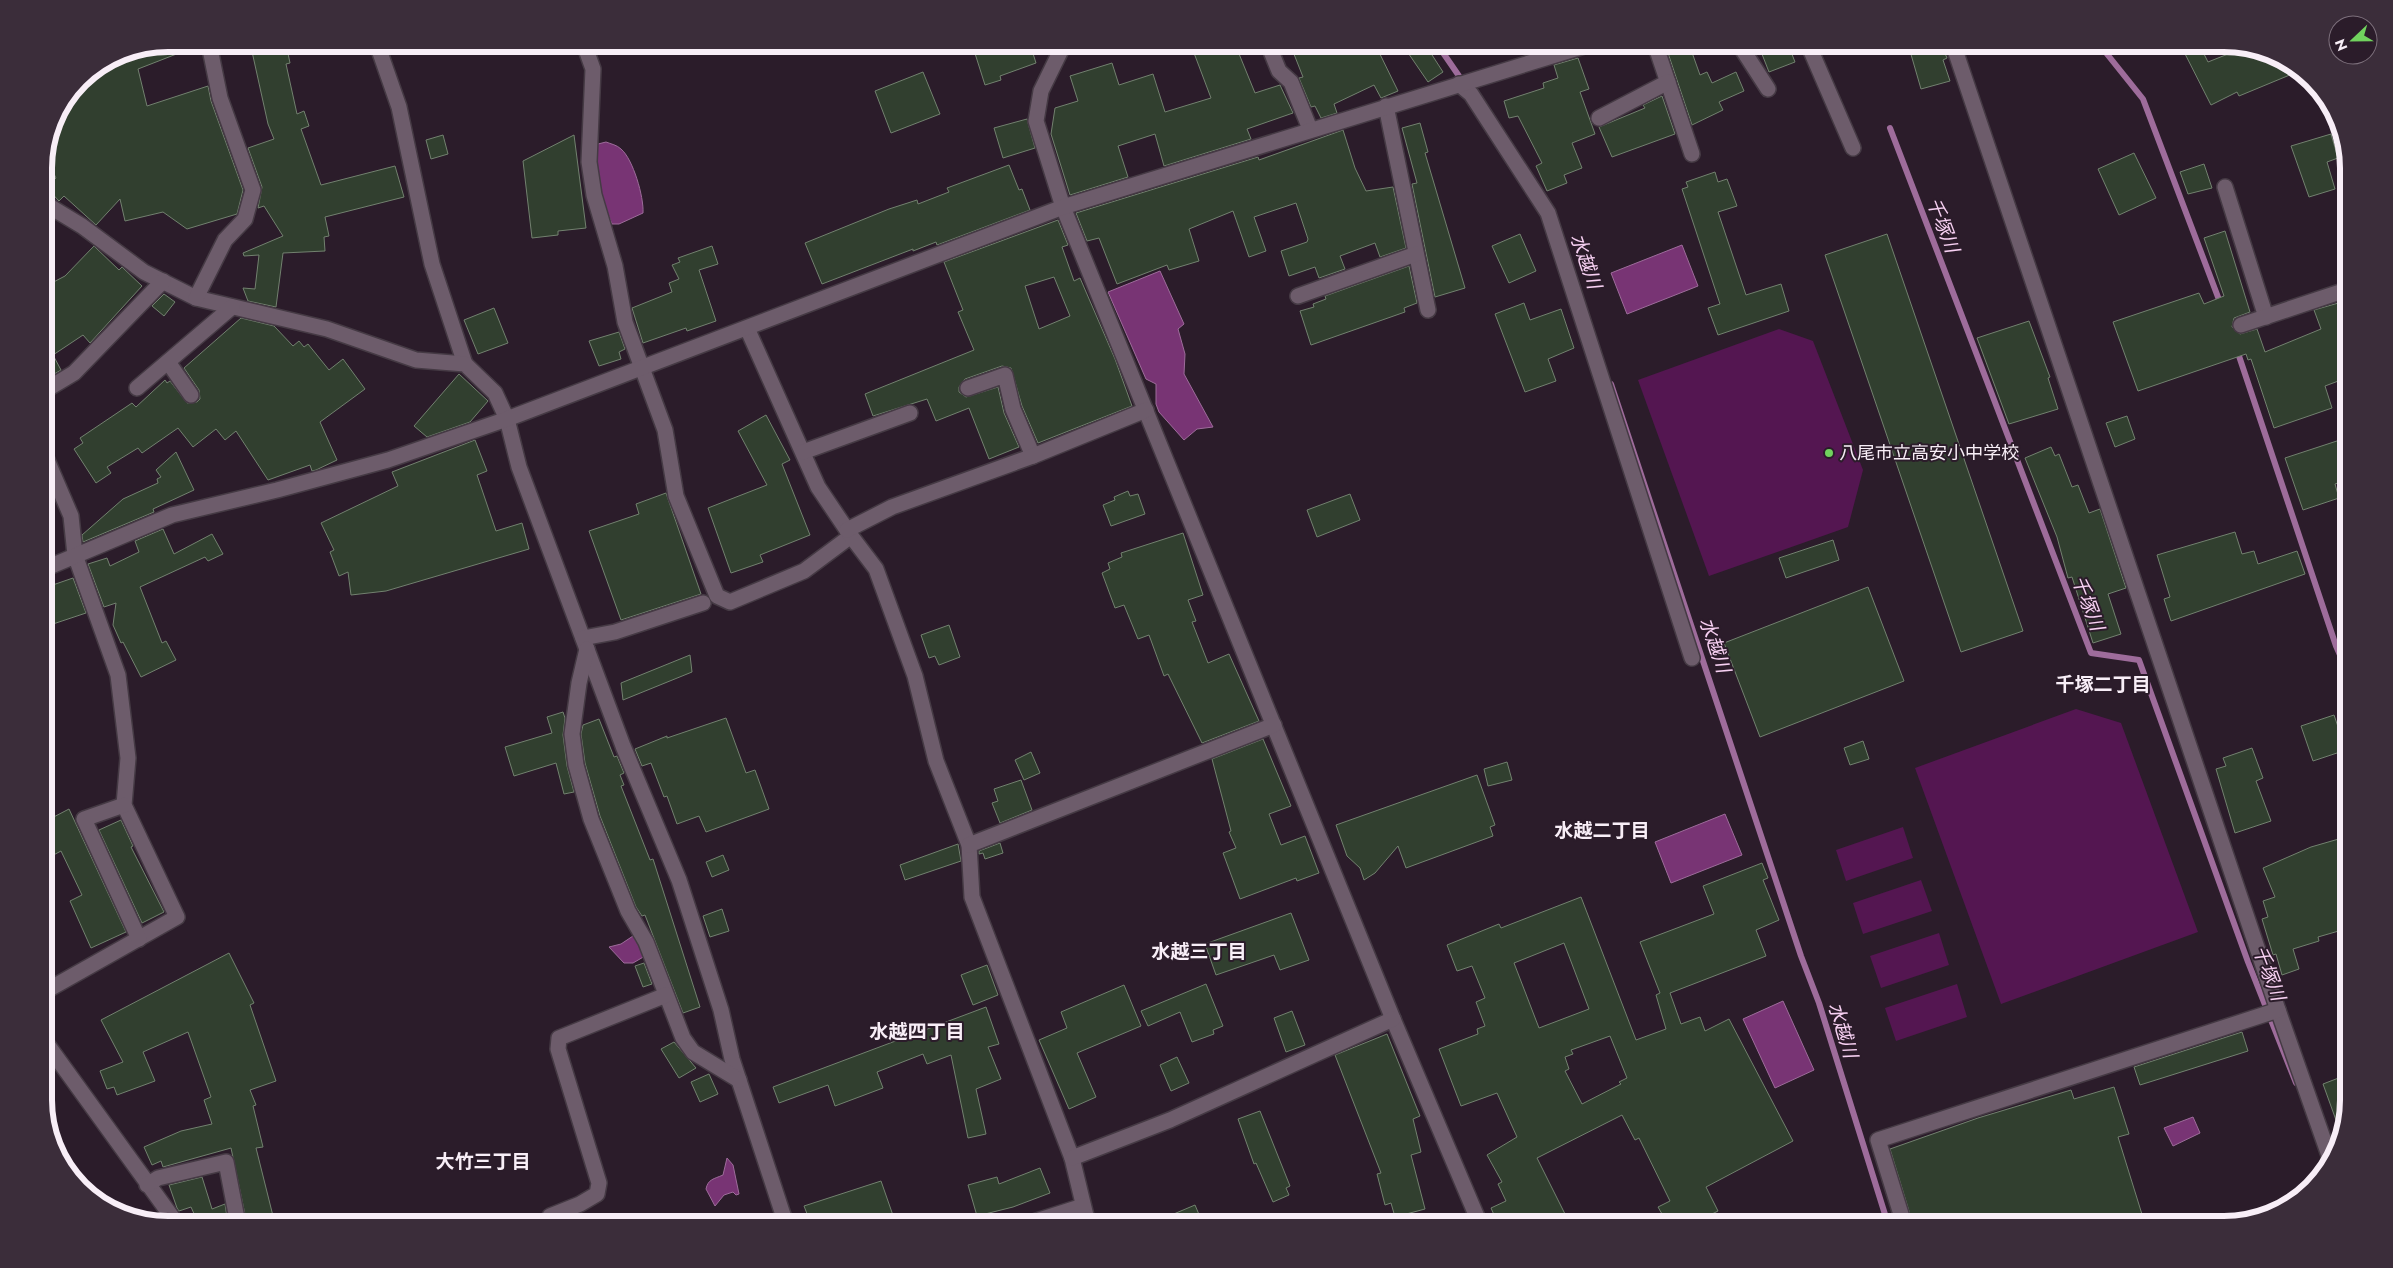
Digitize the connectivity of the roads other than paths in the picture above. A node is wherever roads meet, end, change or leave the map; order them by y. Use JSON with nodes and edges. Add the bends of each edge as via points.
{"nodes":[{"id":1,"x":211,"y":53,"type":"edge"},
{"id":2,"x":380,"y":53,"type":"edge"},
{"id":3,"x":587,"y":53,"type":"edge"},
{"id":4,"x":1060,"y":53,"type":"edge"},
{"id":5,"x":1271,"y":53,"type":"edge"},
{"id":6,"x":1561,"y":53,"type":"edge"},
{"id":7,"x":1658,"y":53,"type":"edge"},
{"id":8,"x":1745,"y":53,"type":"edge"},
{"id":9,"x":1812,"y":53,"type":"edge"},
{"id":10,"x":1956,"y":53,"type":"edge"},
{"id":11,"x":1668,"y":82,"type":"junction"},
{"id":12,"x":1459,"y":84,"type":"junction"},
{"id":13,"x":1768,"y":89,"type":"dead end"},
{"id":14,"x":1386,"y":106,"type":"junction"},
{"id":15,"x":1599,"y":118,"type":"dead end"},
{"id":16,"x":1310,"y":129,"type":"junction"},
{"id":17,"x":1853,"y":148,"type":"dead end"},
{"id":18,"x":1692,"y":154,"type":"dead end"},
{"id":19,"x":2225,"y":187,"type":"dead end"},
{"id":20,"x":1063,"y":207,"type":"junction"},
{"id":21,"x":53,"y":209,"type":"edge"},
{"id":22,"x":1416,"y":254,"type":"junction"},
{"id":23,"x":163,"y":281,"type":"junction"},
{"id":24,"x":2340,"y":292,"type":"edge"},
{"id":25,"x":1298,"y":296,"type":"dead end"},
{"id":26,"x":196,"y":298,"type":"junction"},
{"id":27,"x":232,"y":307,"type":"junction"},
{"id":28,"x":1428,"y":310,"type":"dead end"},
{"id":29,"x":2266,"y":317,"type":"junction"},
{"id":30,"x":2241,"y":325,"type":"dead end"},
{"id":31,"x":748,"y":328,"type":"junction"},
{"id":32,"x":168,"y":362,"type":"junction"},
{"id":33,"x":465,"y":364,"type":"junction"},
{"id":34,"x":642,"y":368,"type":"junction"},
{"id":35,"x":53,"y":386,"type":"edge"},
{"id":36,"x":137,"y":388,"type":"dead end"},
{"id":37,"x":968,"y":388,"type":"dead end"},
{"id":38,"x":191,"y":395,"type":"dead end"},
{"id":39,"x":1146,"y":410,"type":"junction"},
{"id":40,"x":910,"y":413,"type":"dead end"},
{"id":41,"x":507,"y":419,"type":"junction"},
{"id":42,"x":803,"y":452,"type":"junction"},
{"id":43,"x":1033,"y":456,"type":"junction"},
{"id":44,"x":53,"y":474,"type":"edge"},
{"id":45,"x":849,"y":533,"type":"junction"},
{"id":46,"x":75,"y":554,"type":"junction"},
{"id":47,"x":53,"y":565,"type":"edge"},
{"id":48,"x":703,"y":603,"type":"dead end"},
{"id":49,"x":585,"y":644,"type":"junction"},
{"id":50,"x":1692,"y":658,"type":"dead end"},
{"id":51,"x":1274,"y":725,"type":"junction"},
{"id":52,"x":124,"y":805,"type":"junction"},
{"id":53,"x":969,"y":845,"type":"junction"},
{"id":54,"x":139,"y":939,"type":"junction"},
{"id":55,"x":53,"y":987,"type":"edge"},
{"id":56,"x":666,"y":995,"type":"junction"},
{"id":57,"x":2278,"y":1010,"type":"junction"},
{"id":58,"x":1394,"y":1018,"type":"junction"},
{"id":59,"x":53,"y":1053,"type":"edge"},
{"id":60,"x":739,"y":1080,"type":"junction"},
{"id":61,"x":2328,"y":1153,"type":"edge"},
{"id":62,"x":1072,"y":1158,"type":"junction"},
{"id":63,"x":147,"y":1185,"type":"junction"},
{"id":64,"x":1083,"y":1206,"type":"junction"},
{"id":65,"x":171,"y":1216,"type":"edge"},
{"id":66,"x":236,"y":1216,"type":"edge"},
{"id":67,"x":550,"y":1216,"type":"dead end"},
{"id":68,"x":783,"y":1216,"type":"edge"},
{"id":69,"x":1052,"y":1216,"type":"edge"},
{"id":70,"x":1086,"y":1216,"type":"edge"},
{"id":71,"x":1477,"y":1216,"type":"edge"},
{"id":72,"x":1902,"y":1216,"type":"edge"}],
"edges":[{"from":1,"to":26,"type":"street","via":[[220,98],[253,190],[245,219],[225,240]]},
{"from":2,"to":33,"type":"street","via":[[400,107],[432,264]]},
{"from":3,"to":34,"type":"street","via":[[593,69],[589,162],[593,186],[615,266],[625,322]]},
{"from":4,"to":20,"type":"street","via":[[1041,91],[1036,121]]},
{"from":5,"to":16,"type":"street","via":[[1278,71],[1291,82]]},
{"from":6,"to":12,"type":"street"},
{"from":7,"to":11,"type":"street"},
{"from":8,"to":13,"type":"street"},
{"from":9,"to":17,"type":"street"},
{"from":10,"to":57,"type":"street"},
{"from":11,"to":15,"type":"street"},
{"from":11,"to":18,"type":"street"},
{"from":12,"to":14,"type":"street"},
{"from":12,"to":50,"type":"street","via":[[1471,94],[1548,214]]},
{"from":14,"to":16,"type":"street"},
{"from":14,"to":22,"type":"street"},
{"from":16,"to":20,"type":"street"},
{"from":19,"to":29,"type":"street"},
{"from":20,"to":31,"type":"street"},
{"from":20,"to":39,"type":"street"},
{"from":21,"to":23,"type":"street","via":[[144,272]]},
{"from":22,"to":25,"type":"street"},
{"from":22,"to":28,"type":"street"},
{"from":23,"to":26,"type":"street"},
{"from":23,"to":35,"type":"street","via":[[74,373]]},
{"from":24,"to":29,"type":"street"},
{"from":26,"to":27,"type":"street"},
{"from":27,"to":32,"type":"street"},
{"from":27,"to":33,"type":"street","via":[[327,329],[416,360]]},
{"from":29,"to":30,"type":"street"},
{"from":31,"to":34,"type":"street"},
{"from":31,"to":42,"type":"street"},
{"from":32,"to":36,"type":"street"},
{"from":32,"to":38,"type":"street"},
{"from":33,"to":41,"type":"street","via":[[495,393]]},
{"from":34,"to":41,"type":"street"},
{"from":34,"to":45,"type":"street","via":[[665,430],[676,496],[716,596],[730,602],[804,571]]},
{"from":37,"to":43,"type":"street","via":[[1005,375],[1013,409]]},
{"from":39,"to":43,"type":"street"},
{"from":39,"to":51,"type":"street"},
{"from":40,"to":42,"type":"street"},
{"from":41,"to":46,"type":"street","via":[[388,460],[172,515]]},
{"from":41,"to":49,"type":"street","via":[[519,467]]},
{"from":42,"to":45,"type":"street","via":[[818,487]]},
{"from":43,"to":45,"type":"street","via":[[892,507]]},
{"from":44,"to":46,"type":"street","via":[[71,516]]},
{"from":45,"to":53,"type":"street","via":[[876,569],[915,676],[936,761]]},
{"from":46,"to":47,"type":"street"},
{"from":46,"to":52,"type":"street","via":[[118,674],[128,758]]},
{"from":48,"to":49,"type":"street"},
{"from":49,"to":56,"type":"street","via":[[572,734],[576,764],[591,818]]},
{"from":49,"to":60,"type":"street","via":[[679,880],[721,1010]]},
{"from":51,"to":53,"type":"street"},
{"from":51,"to":58,"type":"street"},
{"from":52,"to":54,"type":"street","via":[[177,917]]},
{"from":52,"to":54,"type":"street","via":[[84,819]]},
{"from":53,"to":62,"type":"street","via":[[972,897]]},
{"from":54,"to":55,"type":"street"},
{"from":56,"to":60,"type":"street","via":[[693,1052]]},
{"from":56,"to":67,"type":"street","via":[[558,1038],[558,1049],[599,1183],[597,1194]]},
{"from":57,"to":61,"type":"street"},
{"from":57,"to":72,"type":"street","via":[[1878,1140]]},
{"from":58,"to":62,"type":"street","via":[[1170,1120]]},
{"from":58,"to":71,"type":"street"},
{"from":59,"to":63,"type":"street"},
{"from":60,"to":68,"type":"street"},
{"from":62,"to":64,"type":"street"},
{"from":63,"to":65,"type":"street"},
{"from":63,"to":66,"type":"street","via":[[158,1178],[226,1162]]},
{"from":64,"to":69,"type":"street"},
{"from":64,"to":70,"type":"street"}]}
